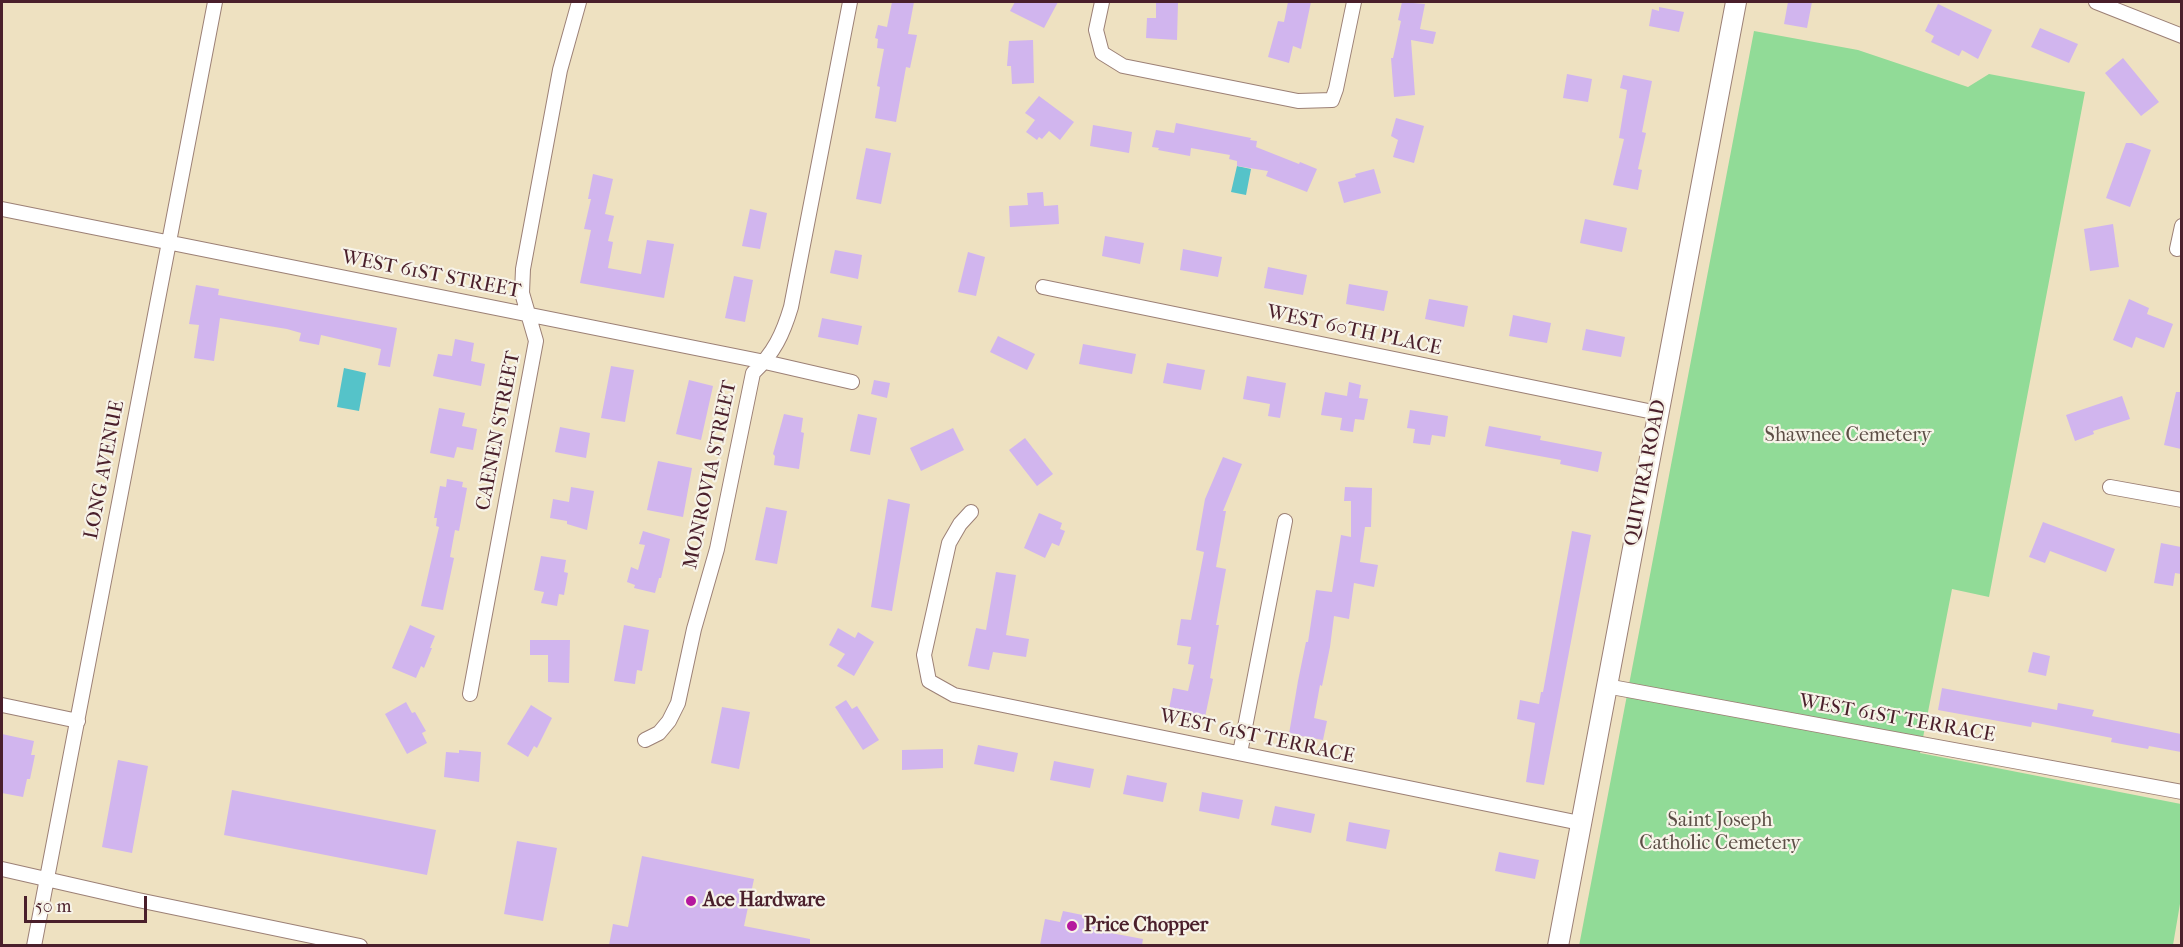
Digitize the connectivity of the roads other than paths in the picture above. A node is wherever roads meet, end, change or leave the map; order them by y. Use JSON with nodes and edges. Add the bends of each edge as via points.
{"nodes":[{"id":1,"x":215,"y":2,"type":"edge"},
{"id":2,"x":579,"y":2,"type":"edge"},
{"id":3,"x":850,"y":2,"type":"edge"},
{"id":4,"x":1102,"y":2,"type":"edge"},
{"id":5,"x":1354,"y":2,"type":"edge"},
{"id":6,"x":1736,"y":2,"type":"edge"},
{"id":7,"x":2096,"y":2,"type":"edge"},
{"id":8,"x":2181,"y":36,"type":"edge"},
{"id":9,"x":2,"y":208,"type":"edge"},
{"id":10,"x":2181,"y":226,"type":"edge"},
{"id":11,"x":169,"y":243,"type":"junction"},
{"id":12,"x":2177,"y":249,"type":"dead end"},
{"id":13,"x":1043,"y":287,"type":"dead end"},
{"id":14,"x":528,"y":314,"type":"junction"},
{"id":15,"x":765,"y":362,"type":"junction"},
{"id":16,"x":852,"y":382,"type":"dead end"},
{"id":17,"x":1658,"y":413,"type":"junction"},
{"id":18,"x":2110,"y":487,"type":"dead end"},
{"id":19,"x":2181,"y":500,"type":"edge"},
{"id":20,"x":971,"y":512,"type":"dead end"},
{"id":21,"x":1285,"y":521,"type":"dead end"},
{"id":22,"x":1606,"y":686,"type":"junction"},
{"id":23,"x":470,"y":694,"type":"dead end"},
{"id":24,"x":2,"y":705,"type":"edge"},
{"id":25,"x":78,"y":721,"type":"junction"},
{"id":26,"x":645,"y":740,"type":"dead end"},
{"id":27,"x":1240,"y":753,"type":"junction"},
{"id":28,"x":2181,"y":792,"type":"edge"},
{"id":29,"x":1580,"y":823,"type":"junction"},
{"id":30,"x":2,"y":869,"type":"edge"},
{"id":31,"x":46,"y":878,"type":"junction"},
{"id":32,"x":34,"y":945,"type":"edge"},
{"id":33,"x":360,"y":945,"type":"edge"},
{"id":34,"x":1558,"y":945,"type":"edge"}],
"edges":[{"from":1,"to":11,"type":"street","name":"LONG AVENUE"},
{"from":2,"to":14,"type":"street","name":"CAENEN STREET","via":[[560,70],[523,269],[522,293]]},
{"from":3,"to":15,"type":"street","name":"MONROVIA STREET","via":[[791,307],[783,333]]},
{"from":4,"to":5,"type":"street","via":[[1096,30],[1102,53],[1123,66],[1298,101],[1332,100]]},
{"from":6,"to":17,"type":"main road","name":"QUIVIRA ROAD"},
{"from":7,"to":8,"type":"street"},
{"from":9,"to":11,"type":"street","name":"WEST 61ST STREET"},
{"from":10,"to":12,"type":"street"},
{"from":11,"to":14,"type":"street","name":"WEST 61ST STREET"},
{"from":11,"to":25,"type":"street","name":"LONG AVENUE"},
{"from":13,"to":17,"type":"street","name":"WEST 60TH PLACE"},
{"from":14,"to":15,"type":"street","name":"WEST 61ST STREET"},
{"from":14,"to":23,"type":"street","name":"CAENEN STREET","via":[[536,341]]},
{"from":15,"to":16,"type":"street","name":"WEST 61ST STREET"},
{"from":15,"to":26,"type":"street","name":"MONROVIA STREET","via":[[753,374],[717,549],[678,703],[659,733]]},
{"from":17,"to":22,"type":"main road","name":"QUIVIRA ROAD"},
{"from":18,"to":19,"type":"street"},
{"from":20,"to":27,"type":"street","name":"WEST 61ST TERRACE","via":[[949,543],[924,655],[929,681],[954,696]]},
{"from":21,"to":27,"type":"street"},
{"from":22,"to":28,"type":"street","name":"WEST 61ST TERRACE"},
{"from":22,"to":29,"type":"main road","name":"QUIVIRA ROAD"},
{"from":24,"to":25,"type":"street"},
{"from":25,"to":31,"type":"street","name":"LONG AVENUE"},
{"from":27,"to":29,"type":"street","name":"WEST 61ST TERRACE"},
{"from":29,"to":34,"type":"main road","name":"QUIVIRA ROAD"},
{"from":30,"to":31,"type":"street"},
{"from":31,"to":32,"type":"street","name":"LONG AVENUE"},
{"from":31,"to":33,"type":"street"}]}
